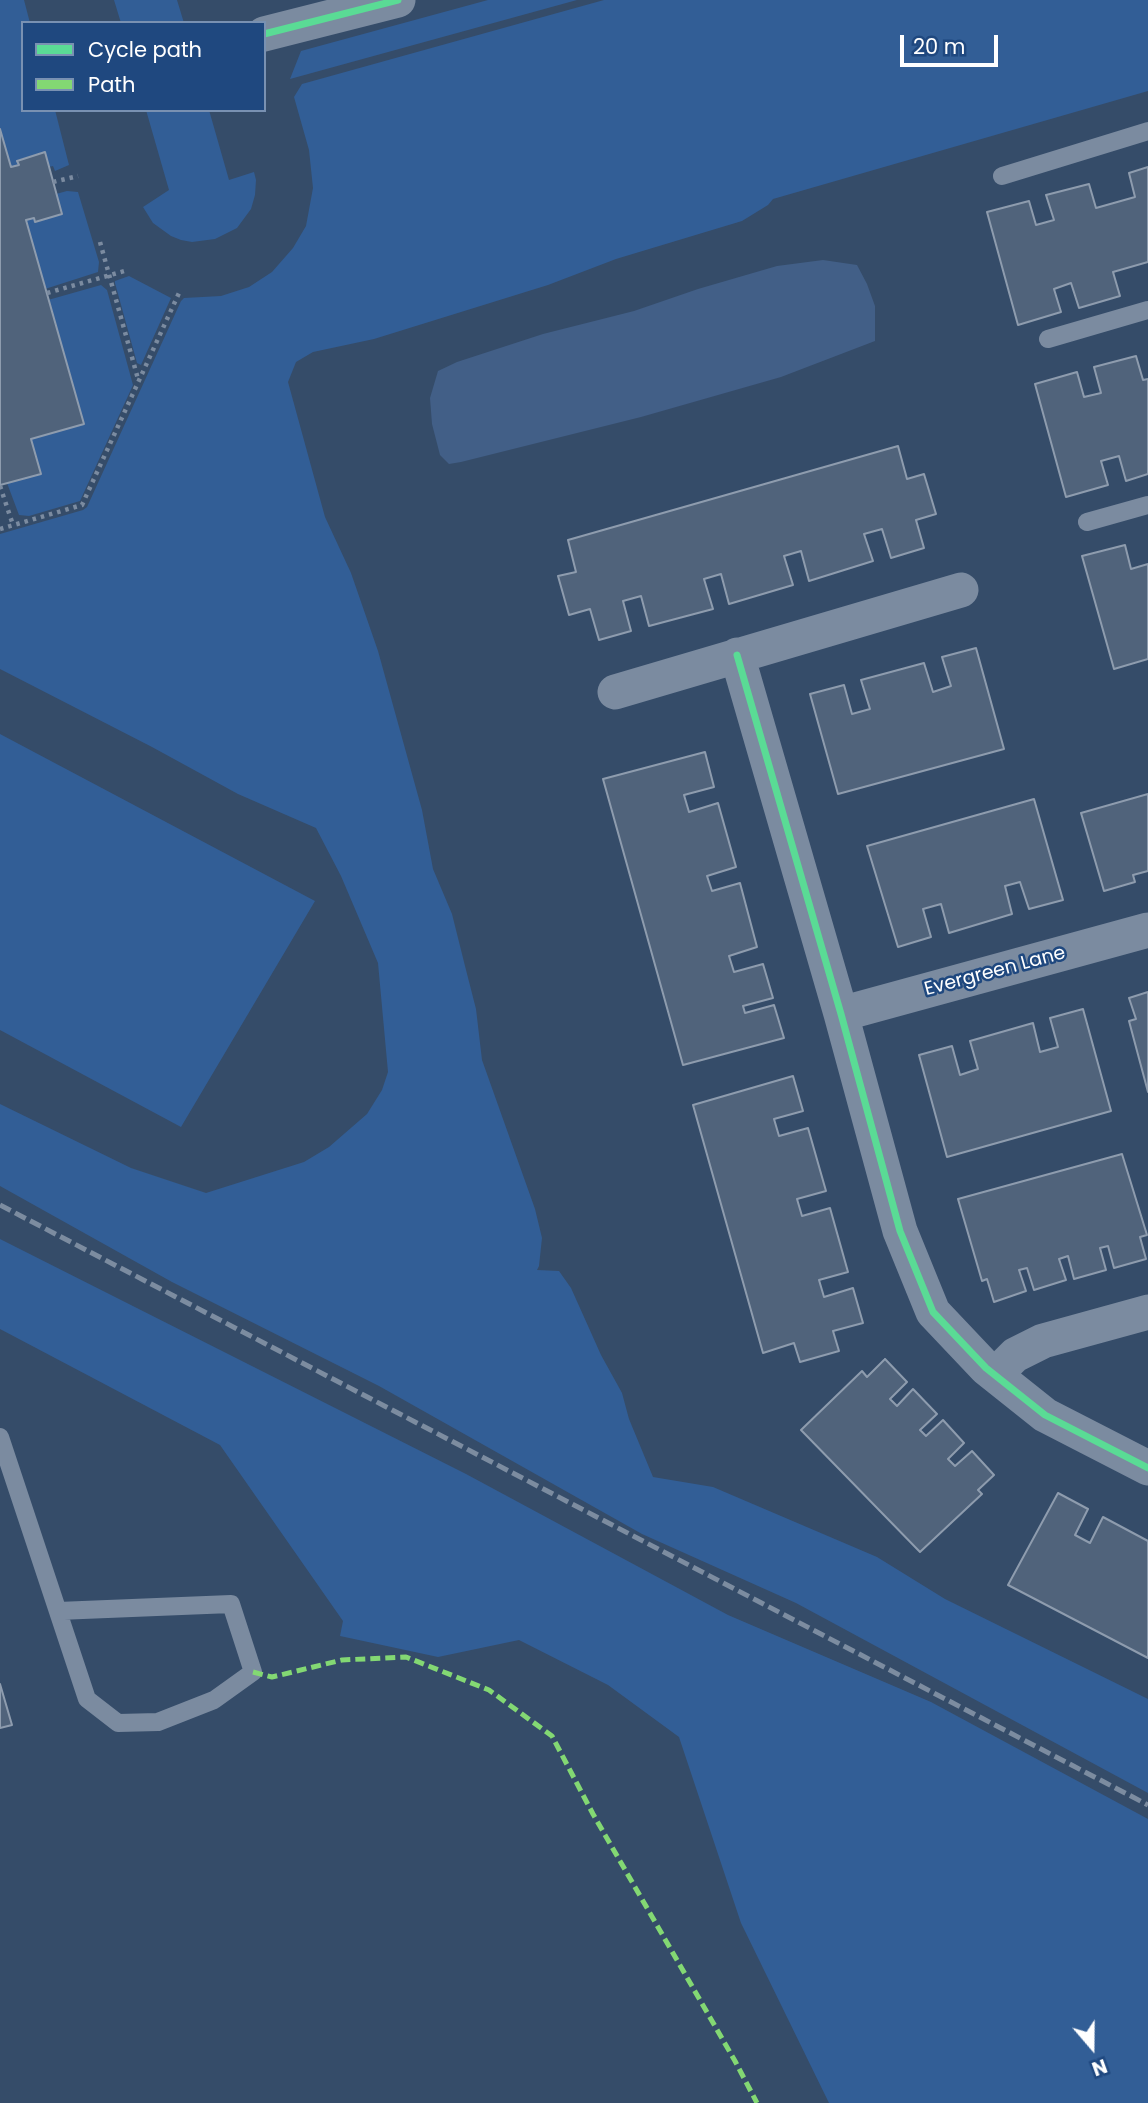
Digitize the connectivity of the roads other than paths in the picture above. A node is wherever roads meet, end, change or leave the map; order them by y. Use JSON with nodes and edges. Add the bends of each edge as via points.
{"nodes":[{"id":1,"x":398,"y":0,"type":"edge"},
{"id":2,"x":266,"y":33,"type":"edge"},
{"id":3,"x":1148,"y":131,"type":"edge"},
{"id":4,"x":1002,"y":176,"type":"dead end"},
{"id":5,"x":1148,"y":310,"type":"edge"},
{"id":6,"x":1048,"y":339,"type":"dead end"},
{"id":7,"x":1148,"y":505,"type":"edge"},
{"id":8,"x":1087,"y":522,"type":"dead end"},
{"id":9,"x":961,"y":590,"type":"dead end"},
{"id":10,"x":737,"y":655,"type":"junction"},
{"id":11,"x":615,"y":692,"type":"dead end"},
{"id":12,"x":1148,"y":930,"type":"edge"},
{"id":13,"x":841,"y":1014,"type":"junction"},
{"id":14,"x":1148,"y":1311,"type":"edge"},
{"id":15,"x":995,"y":1375,"type":"junction"},
{"id":16,"x":0,"y":1437,"type":"edge"},
{"id":17,"x":1148,"y":1468,"type":"edge"},
{"id":18,"x":58,"y":1611,"type":"junction"}],
"edges":[{"from":1,"to":2,"type":"street"},
{"from":3,"to":4,"type":"lane"},
{"from":5,"to":6,"type":"lane"},
{"from":7,"to":8,"type":"lane"},
{"from":9,"to":10,"type":"street"},
{"from":10,"to":11,"type":"street"},
{"from":10,"to":13,"type":"street"},
{"from":12,"to":13,"type":"street","name":"Evergreen Lane"},
{"from":13,"to":15,"type":"street","via":[[900,1231],[933,1312]]},
{"from":14,"to":15,"type":"street","via":[[1043,1342],[1015,1355]]},
{"from":15,"to":17,"type":"street","via":[[1045,1415]]},
{"from":16,"to":18,"type":"lane"},
{"from":18,"to":18,"type":"lane","via":[[88,1699],[118,1723],[158,1722],[214,1700],[253,1672],[231,1604]]}]}
